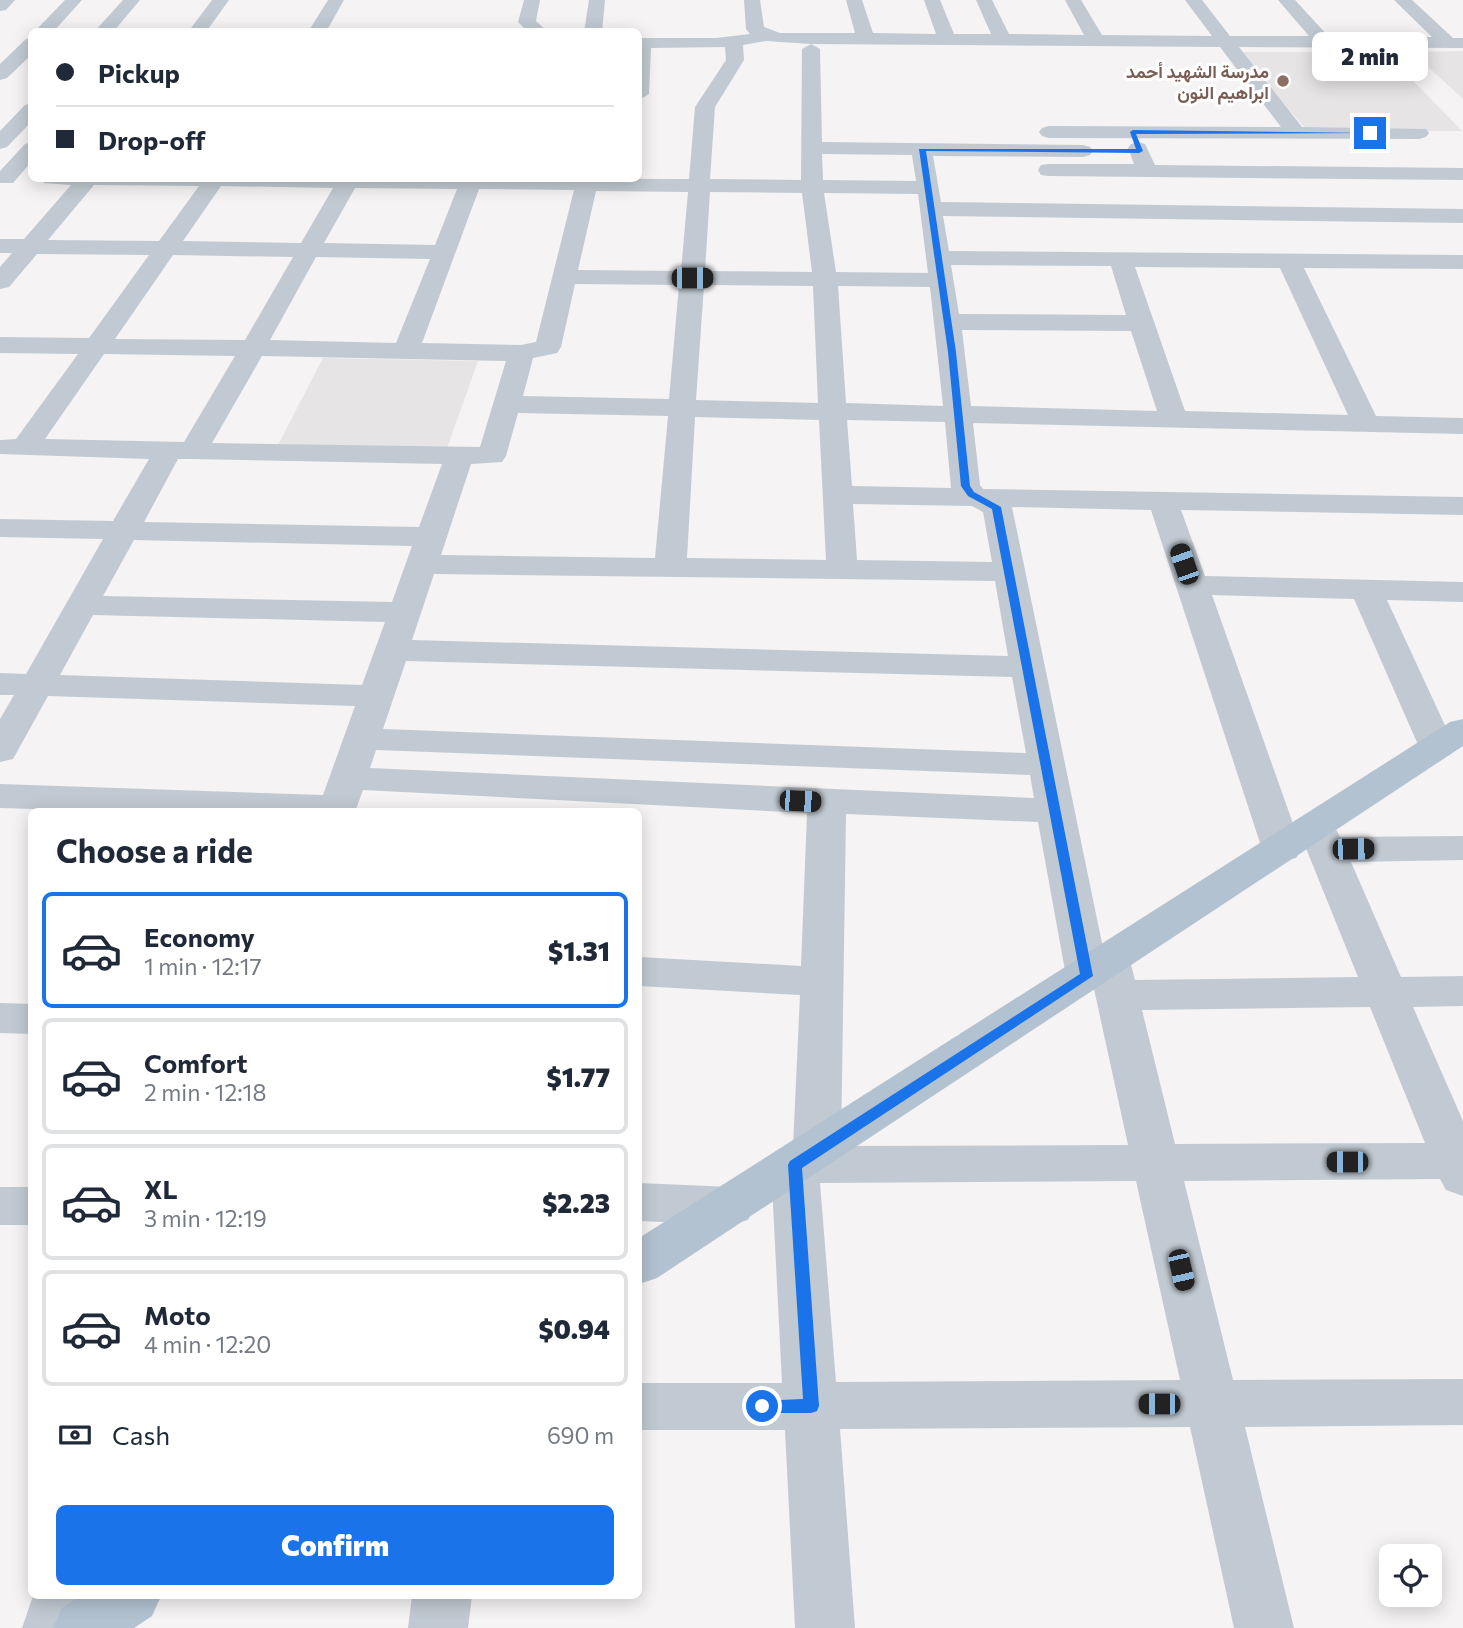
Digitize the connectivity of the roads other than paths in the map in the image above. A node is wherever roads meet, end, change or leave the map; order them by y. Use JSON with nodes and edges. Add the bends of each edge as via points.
{"nodes":[{"id":1,"x":7,"y":0,"type":"edge"},
{"id":2,"x":74,"y":0,"type":"edge"},
{"id":3,"x":132,"y":0,"type":"edge"},
{"id":4,"x":221,"y":0,"type":"edge"},
{"id":5,"x":336,"y":0,"type":"edge"},
{"id":6,"x":532,"y":0,"type":"edge"},
{"id":7,"x":597,"y":0,"type":"edge"},
{"id":8,"x":752,"y":0,"type":"edge"},
{"id":9,"x":855,"y":0,"type":"edge"},
{"id":10,"x":932,"y":0,"type":"edge"},
{"id":11,"x":984,"y":0,"type":"edge"},
{"id":12,"x":1073,"y":0,"type":"edge"},
{"id":13,"x":1193,"y":0,"type":"edge"},
{"id":14,"x":1286,"y":0,"type":"edge"},
{"id":15,"x":1402,"y":0,"type":"edge"},
{"id":16,"x":0,"y":6,"type":"edge"},
{"id":17,"x":47,"y":28,"type":"edge"},
{"id":18,"x":107,"y":28,"type":"edge"},
{"id":19,"x":200,"y":28,"type":"edge"},
{"id":20,"x":319,"y":28,"type":"edge"},
{"id":21,"x":534,"y":28,"type":"edge"},
{"id":22,"x":594,"y":28,"type":"edge"},
{"id":23,"x":770,"y":37,"type":"junction"},
{"id":24,"x":857,"y":38,"type":"junction"},
{"id":25,"x":947,"y":39,"type":"junction"},
{"id":26,"x":1002,"y":39,"type":"junction"},
{"id":27,"x":1096,"y":40,"type":"junction"},
{"id":28,"x":733,"y":41,"type":"junction"},
{"id":29,"x":1225,"y":41,"type":"junction"},
{"id":30,"x":1324,"y":42,"type":"junction"},
{"id":31,"x":642,"y":43,"type":"edge"},
{"id":32,"x":1456,"y":43,"type":"edge"},
{"id":33,"x":28,"y":47,"type":"edge"},
{"id":34,"x":811,"y":48,"type":"junction"},
{"id":35,"x":786,"y":56,"type":"dead end"},
{"id":36,"x":15,"y":60,"type":"edge"},
{"id":37,"x":753,"y":69,"type":"dead end"},
{"id":38,"x":0,"y":74,"type":"edge"},
{"id":39,"x":716,"y":89,"type":"junction"},
{"id":40,"x":28,"y":113,"type":"edge"},
{"id":41,"x":1049,"y":132,"type":"dead end"},
{"id":42,"x":1296,"y":133,"type":"junction"},
{"id":43,"x":1419,"y":133,"type":"dead end"},
{"id":44,"x":0,"y":143,"type":"edge"},
{"id":45,"x":812,"y":148,"type":"junction"},
{"id":46,"x":1140,"y":151,"type":"junction"},
{"id":47,"x":28,"y":152,"type":"edge"},
{"id":48,"x":1463,"y":174,"type":"edge"},
{"id":49,"x":3,"y":178,"type":"edge"},
{"id":50,"x":28,"y":178,"type":"edge"},
{"id":51,"x":926,"y":179,"type":"junction"},
{"id":52,"x":85,"y":182,"type":"edge"},
{"id":53,"x":214,"y":182,"type":"edge"},
{"id":54,"x":347,"y":182,"type":"edge"},
{"id":55,"x":479,"y":182,"type":"edge"},
{"id":56,"x":575,"y":182,"type":"edge"},
{"id":57,"x":642,"y":182,"type":"edge"},
{"id":58,"x":699,"y":185,"type":"junction"},
{"id":59,"x":812,"y":187,"type":"junction"},
{"id":60,"x":1454,"y":216,"type":"edge"},
{"id":61,"x":1463,"y":242,"type":"edge"},
{"id":62,"x":0,"y":246,"type":"edge"},
{"id":63,"x":32,"y":246,"type":"junction"},
{"id":64,"x":167,"y":248,"type":"junction"},
{"id":65,"x":308,"y":250,"type":"junction"},
{"id":66,"x":442,"y":252,"type":"junction"},
{"id":67,"x":1120,"y":259,"type":"junction"},
{"id":68,"x":1288,"y":260,"type":"junction"},
{"id":69,"x":1463,"y":261,"type":"edge"},
{"id":70,"x":940,"y":269,"type":"junction"},
{"id":71,"x":565,"y":277,"type":"junction"},
{"id":72,"x":692,"y":278,"type":"junction"},
{"id":73,"x":825,"y":279,"type":"junction"},
{"id":74,"x":0,"y":282,"type":"edge"},
{"id":75,"x":948,"y":322,"type":"junction"},
{"id":76,"x":1143,"y":323,"type":"junction"},
{"id":77,"x":0,"y":345,"type":"edge"},
{"id":78,"x":99,"y":346,"type":"junction"},
{"id":79,"x":253,"y":348,"type":"junction"},
{"id":80,"x":406,"y":351,"type":"junction"},
{"id":81,"x":521,"y":353,"type":"junction"},
{"id":82,"x":506,"y":404,"type":"junction"},
{"id":83,"x":682,"y":408,"type":"junction"},
{"id":84,"x":834,"y":412,"type":"junction"},
{"id":85,"x":958,"y":414,"type":"junction"},
{"id":86,"x":1174,"y":419,"type":"junction"},
{"id":87,"x":1366,"y":423,"type":"junction"},
{"id":88,"x":1463,"y":426,"type":"edge"},
{"id":89,"x":13,"y":447,"type":"edge"},
{"id":90,"x":181,"y":451,"type":"junction"},
{"id":91,"x":459,"y":456,"type":"junction"},
{"id":92,"x":838,"y":495,"type":"junction"},
{"id":93,"x":977,"y":497,"type":"junction"},
{"id":94,"x":1163,"y":501,"type":"junction"},
{"id":95,"x":1463,"y":506,"type":"edge"},
{"id":96,"x":0,"y":528,"type":"edge"},
{"id":97,"x":123,"y":531,"type":"junction"},
{"id":98,"x":426,"y":550,"type":"junction"},
{"id":99,"x":670,"y":567,"type":"junction"},
{"id":100,"x":842,"y":570,"type":"junction"},
{"id":101,"x":1009,"y":572,"type":"junction"},
{"id":102,"x":1191,"y":585,"type":"junction"},
{"id":103,"x":1366,"y":590,"type":"junction"},
{"id":104,"x":1463,"y":592,"type":"edge"},
{"id":105,"x":82,"y":605,"type":"junction"},
{"id":106,"x":405,"y":612,"type":"junction"},
{"id":107,"x":392,"y":650,"type":"junction"},
{"id":108,"x":1028,"y":667,"type":"junction"},
{"id":109,"x":0,"y":684,"type":"edge"},
{"id":110,"x":37,"y":685,"type":"junction"},
{"id":111,"x":376,"y":696,"type":"junction"},
{"id":112,"x":362,"y":739,"type":"junction"},
{"id":113,"x":1450,"y":739,"type":"edge"},
{"id":114,"x":0,"y":751,"type":"edge"},
{"id":115,"x":1048,"y":765,"type":"junction"},
{"id":116,"x":0,"y":796,"type":"edge"},
{"id":117,"x":341,"y":799,"type":"edge"},
{"id":118,"x":827,"y":802,"type":"junction"},
{"id":119,"x":1056,"y":811,"type":"junction"},
{"id":120,"x":1308,"y":841,"type":"junction"},
{"id":121,"x":1463,"y":848,"type":"edge"},
{"id":122,"x":642,"y":971,"type":"edge"},
{"id":123,"x":1104,"y":977,"type":"junction"},
{"id":124,"x":822,"y":982,"type":"junction"},
{"id":125,"x":1463,"y":991,"type":"edge"},
{"id":126,"x":1385,"y":992,"type":"junction"},
{"id":127,"x":0,"y":1018,"type":"edge"},
{"id":128,"x":28,"y":1019,"type":"edge"},
{"id":129,"x":806,"y":1158,"type":"junction"},
{"id":130,"x":1156,"y":1163,"type":"junction"},
{"id":131,"x":1461,"y":1166,"type":"edge"},
{"id":132,"x":642,"y":1202,"type":"edge"},
{"id":133,"x":0,"y":1206,"type":"edge"},
{"id":134,"x":28,"y":1206,"type":"edge"},
{"id":135,"x":731,"y":1206,"type":"junction"},
{"id":136,"x":642,"y":1262,"type":"edge"},
{"id":137,"x":1463,"y":1402,"type":"edge"},
{"id":138,"x":1212,"y":1404,"type":"junction"},
{"id":139,"x":811,"y":1406,"type":"junction"},
{"id":140,"x":642,"y":1407,"type":"edge"},
{"id":141,"x":62,"y":1599,"type":"edge"},
{"id":142,"x":442,"y":1599,"type":"edge"},
{"id":143,"x":52,"y":1628,"type":"edge"},
{"id":144,"x":438,"y":1628,"type":"edge"},
{"id":145,"x":825,"y":1628,"type":"edge"},
{"id":146,"x":1265,"y":1628,"type":"edge"}],
"edges":[{"from":1,"to":16,"type":"street"},
{"from":2,"to":17,"type":"street"},
{"from":3,"to":18,"type":"street"},
{"from":4,"to":19,"type":"street"},
{"from":5,"to":20,"type":"street"},
{"from":6,"to":21,"type":"street","via":[[527,22]]},
{"from":7,"to":22,"type":"street"},
{"from":8,"to":23,"type":"street","via":[[755,29]]},
{"from":9,"to":24,"type":"street"},
{"from":10,"to":25,"type":"street"},
{"from":11,"to":26,"type":"street"},
{"from":12,"to":27,"type":"street"},
{"from":13,"to":29,"type":"street"},
{"from":14,"to":30,"type":"street"},
{"from":15,"to":32,"type":"street"},
{"from":23,"to":24,"type":"street"},
{"from":23,"to":28,"type":"street"},
{"from":24,"to":25,"type":"street"},
{"from":24,"to":34,"type":"street"},
{"from":25,"to":26,"type":"street"},
{"from":26,"to":27,"type":"street"},
{"from":27,"to":29,"type":"street"},
{"from":28,"to":31,"type":"street"},
{"from":28,"to":39,"type":"street","via":[[735,60]]},
{"from":29,"to":30,"type":"street"},
{"from":29,"to":42,"type":"street"},
{"from":30,"to":32,"type":"street"},
{"from":33,"to":36,"type":"street"},
{"from":34,"to":35,"type":"street"},
{"from":34,"to":45,"type":"street"},
{"from":36,"to":38,"type":"street"},
{"from":37,"to":39,"type":"street"},
{"from":39,"to":58,"type":"street","via":[[705,107]]},
{"from":40,"to":44,"type":"street"},
{"from":41,"to":46,"type":"street"},
{"from":42,"to":43,"type":"street"},
{"from":42,"to":46,"type":"street"},
{"from":45,"to":51,"type":"street"},
{"from":45,"to":59,"type":"street"},
{"from":46,"to":48,"type":"street"},
{"from":46,"to":51,"type":"street"},
{"from":47,"to":49,"type":"street"},
{"from":49,"to":50,"type":"street"},
{"from":51,"to":59,"type":"street"},
{"from":51,"to":60,"type":"street"},
{"from":51,"to":70,"type":"street"},
{"from":52,"to":63,"type":"street"},
{"from":53,"to":64,"type":"street"},
{"from":54,"to":65,"type":"street"},
{"from":55,"to":66,"type":"street"},
{"from":56,"to":71,"type":"street"},
{"from":57,"to":58,"type":"street"},
{"from":58,"to":59,"type":"street"},
{"from":58,"to":72,"type":"street"},
{"from":59,"to":73,"type":"street"},
{"from":60,"to":61,"type":"street"},
{"from":62,"to":63,"type":"street"},
{"from":63,"to":64,"type":"street"},
{"from":63,"to":74,"type":"street"},
{"from":64,"to":65,"type":"street"},
{"from":64,"to":78,"type":"street"},
{"from":65,"to":66,"type":"street"},
{"from":65,"to":79,"type":"street"},
{"from":66,"to":80,"type":"street"},
{"from":67,"to":68,"type":"street"},
{"from":67,"to":70,"type":"street"},
{"from":67,"to":76,"type":"street"},
{"from":68,"to":69,"type":"street"},
{"from":68,"to":87,"type":"street"},
{"from":70,"to":73,"type":"street"},
{"from":70,"to":75,"type":"street"},
{"from":71,"to":72,"type":"street"},
{"from":71,"to":81,"type":"street","via":[[548,347]]},
{"from":72,"to":73,"type":"street"},
{"from":72,"to":83,"type":"street"},
{"from":73,"to":84,"type":"street"},
{"from":75,"to":76,"type":"street"},
{"from":75,"to":85,"type":"street"},
{"from":76,"to":86,"type":"street"},
{"from":77,"to":78,"type":"street"},
{"from":78,"to":79,"type":"street"},
{"from":78,"to":89,"type":"street"},
{"from":79,"to":80,"type":"street"},
{"from":79,"to":90,"type":"street"},
{"from":80,"to":81,"type":"street"},
{"from":81,"to":82,"type":"street"},
{"from":82,"to":83,"type":"street"},
{"from":82,"to":91,"type":"street","via":[[492,456]]},
{"from":83,"to":84,"type":"street"},
{"from":83,"to":99,"type":"street"},
{"from":84,"to":85,"type":"street"},
{"from":84,"to":92,"type":"street"},
{"from":85,"to":86,"type":"street"},
{"from":85,"to":93,"type":"street","via":[[965,486]]},
{"from":86,"to":87,"type":"street"},
{"from":87,"to":88,"type":"street"},
{"from":89,"to":90,"type":"street"},
{"from":90,"to":91,"type":"street"},
{"from":90,"to":97,"type":"street"},
{"from":91,"to":98,"type":"street"},
{"from":92,"to":93,"type":"street"},
{"from":92,"to":100,"type":"street"},
{"from":93,"to":94,"type":"street"},
{"from":93,"to":101,"type":"street","via":[[997,507]]},
{"from":94,"to":95,"type":"street"},
{"from":94,"to":102,"type":"street"},
{"from":96,"to":97,"type":"street"},
{"from":97,"to":98,"type":"street"},
{"from":97,"to":105,"type":"street"},
{"from":98,"to":99,"type":"street"},
{"from":98,"to":106,"type":"street"},
{"from":99,"to":100,"type":"street"},
{"from":100,"to":101,"type":"street"},
{"from":101,"to":108,"type":"street"},
{"from":102,"to":103,"type":"street"},
{"from":102,"to":120,"type":"street"},
{"from":103,"to":104,"type":"street"},
{"from":103,"to":113,"type":"street"},
{"from":105,"to":106,"type":"street"},
{"from":105,"to":110,"type":"street"},
{"from":106,"to":107,"type":"street"},
{"from":107,"to":108,"type":"street"},
{"from":107,"to":111,"type":"street"},
{"from":108,"to":115,"type":"street"},
{"from":109,"to":110,"type":"street"},
{"from":110,"to":111,"type":"street"},
{"from":110,"to":114,"type":"street"},
{"from":111,"to":112,"type":"street"},
{"from":112,"to":115,"type":"street"},
{"from":112,"to":117,"type":"street"},
{"from":113,"to":120,"type":"main road"},
{"from":115,"to":119,"type":"street"},
{"from":116,"to":117,"type":"street"},
{"from":117,"to":118,"type":"street"},
{"from":118,"to":119,"type":"street"},
{"from":118,"to":124,"type":"street"},
{"from":119,"to":123,"type":"street"},
{"from":120,"to":121,"type":"street"},
{"from":120,"to":123,"type":"main road"},
{"from":120,"to":126,"type":"street"},
{"from":122,"to":124,"type":"street"},
{"from":123,"to":126,"type":"street"},
{"from":123,"to":129,"type":"main road"},
{"from":123,"to":130,"type":"street"},
{"from":124,"to":129,"type":"street"},
{"from":125,"to":126,"type":"street"},
{"from":126,"to":131,"type":"street"},
{"from":127,"to":128,"type":"street"},
{"from":129,"to":130,"type":"street"},
{"from":129,"to":135,"type":"main road"},
{"from":129,"to":139,"type":"street"},
{"from":130,"to":131,"type":"street"},
{"from":130,"to":138,"type":"street"},
{"from":132,"to":135,"type":"street"},
{"from":133,"to":134,"type":"street"},
{"from":135,"to":136,"type":"main road"},
{"from":137,"to":138,"type":"street"},
{"from":138,"to":139,"type":"street"},
{"from":138,"to":146,"type":"street"},
{"from":139,"to":140,"type":"street"},
{"from":139,"to":145,"type":"street"},
{"from":141,"to":143,"type":"street"},
{"from":142,"to":144,"type":"street"}]}
